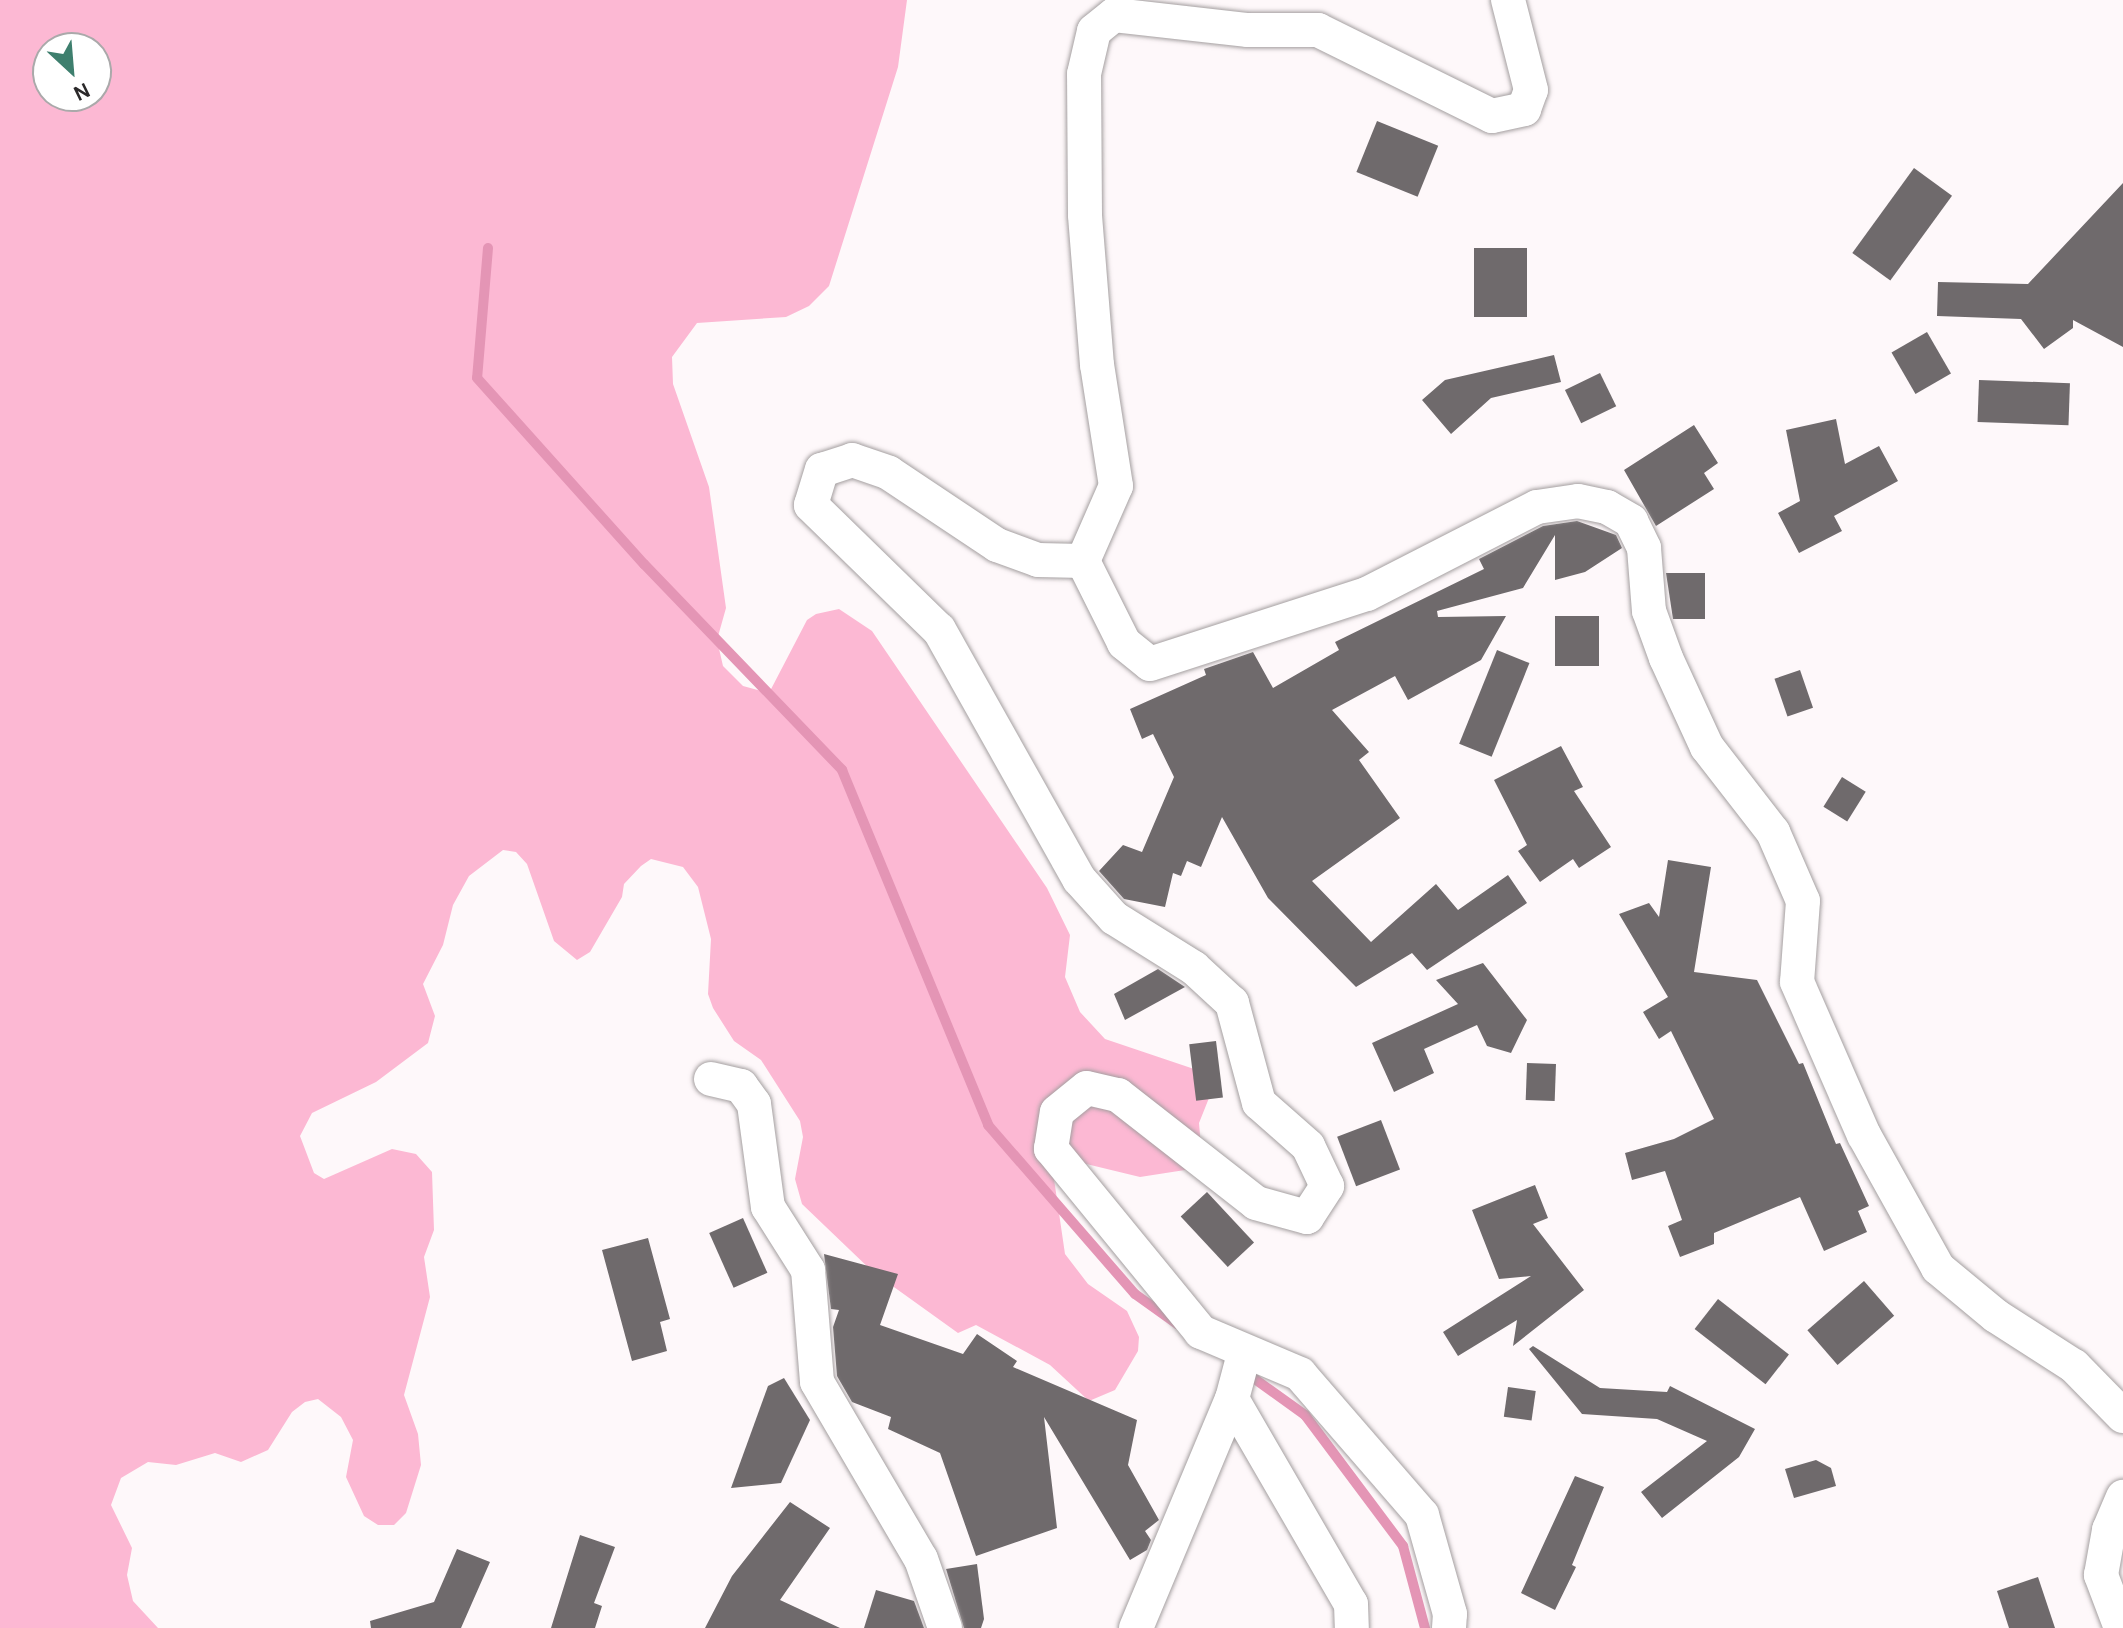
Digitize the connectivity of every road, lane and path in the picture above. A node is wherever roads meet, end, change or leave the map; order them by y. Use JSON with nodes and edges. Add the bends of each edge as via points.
{"nodes":[{"id":1,"x":1508,"y":0,"type":"edge"},
{"id":2,"x":1083,"y":561,"type":"junction"},
{"id":3,"x":711,"y":1079,"type":"dead end"},
{"id":4,"x":1244,"y":1354,"type":"junction"},
{"id":5,"x":1232,"y":1399,"type":"junction"},
{"id":6,"x":2123,"y":1416,"type":"edge"},
{"id":7,"x":2123,"y":1497,"type":"edge"},
{"id":8,"x":945,"y":1628,"type":"edge"},
{"id":9,"x":1136,"y":1628,"type":"edge"},
{"id":10,"x":1352,"y":1628,"type":"edge"},
{"id":11,"x":1449,"y":1628,"type":"edge"},
{"id":12,"x":2121,"y":1628,"type":"edge"}],
"edges":[{"from":1,"to":2,"type":"street","via":[[1531,90],[1524,109],[1492,116],[1318,30],[1248,30],[1114,15],[1094,31],[1084,74],[1085,215],[1097,365],[1116,486]]},
{"from":2,"to":4,"type":"street","via":[[1038,560],[997,545],[889,473],[852,460],[822,470],[811,505],[939,630],[1079,879],[1114,918],[1194,968],[1232,1003],[1259,1103],[1308,1146],[1327,1186],[1307,1217],[1256,1203],[1118,1095],[1087,1088],[1057,1112],[1051,1149],[1201,1332]]},
{"from":2,"to":6,"type":"street","via":[[1124,643],[1150,664],[1367,594],[1537,507],[1578,501],[1607,507],[1631,521],[1644,548],[1649,611],[1666,658],[1707,747],[1773,832],[1803,901],[1797,982],[1864,1135],[1938,1268],[1996,1316],[2074,1366]]},
{"from":3,"to":8,"type":"street","via":[[741,1086],[754,1104],[768,1207],[808,1270],[817,1382],[921,1559]]},
{"from":4,"to":5,"type":"street"},
{"from":4,"to":11,"type":"street","via":[[1300,1374],[1422,1515],[1450,1614]]},
{"from":5,"to":9,"type":"street"},
{"from":5,"to":10,"type":"street","via":[[1351,1604]]},
{"from":7,"to":12,"type":"street","via":[[2109,1530],[2101,1575]]}]}
